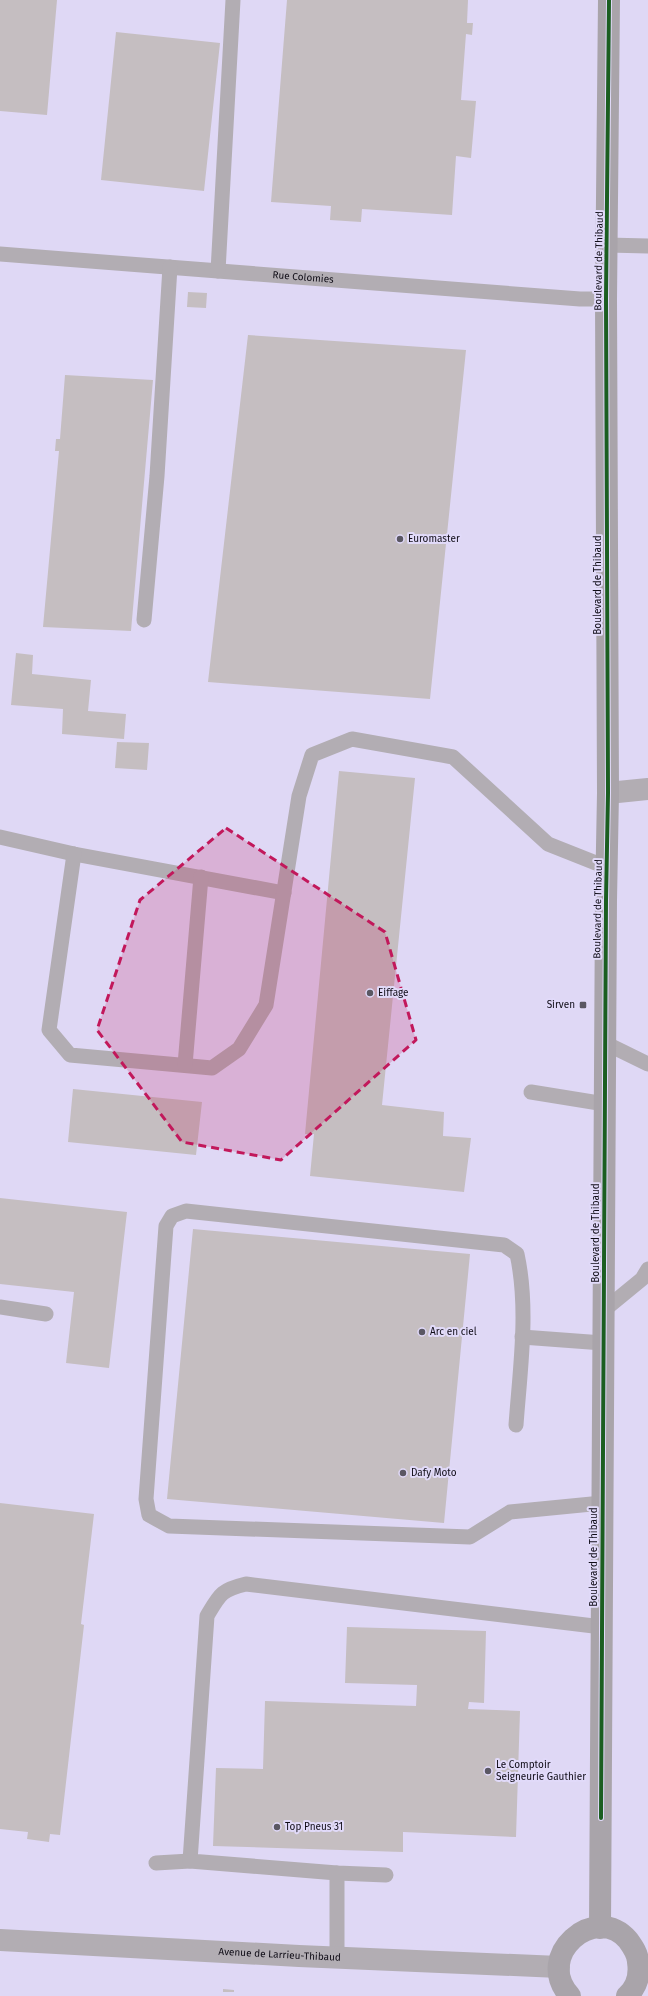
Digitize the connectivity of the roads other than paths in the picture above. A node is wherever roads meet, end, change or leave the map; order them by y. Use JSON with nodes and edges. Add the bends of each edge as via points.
{"nodes":[{"id":1,"x":233,"y":0,"type":"edge"},
{"id":2,"x":609,"y":0,"type":"edge"},
{"id":3,"x":607,"y":245,"type":"junction"},
{"id":4,"x":648,"y":246,"type":"edge"},
{"id":5,"x":0,"y":254,"type":"edge"},
{"id":6,"x":170,"y":268,"type":"junction"},
{"id":7,"x":218,"y":271,"type":"junction"},
{"id":8,"x":606,"y":299,"type":"junction"},
{"id":9,"x":144,"y":620,"type":"dead end"},
{"id":10,"x":648,"y":789,"type":"edge"},
{"id":11,"x":608,"y":793,"type":"junction"},
{"id":12,"x":0,"y":838,"type":"edge"},
{"id":13,"x":74,"y":854,"type":"junction"},
{"id":14,"x":606,"y":867,"type":"junction"},
{"id":15,"x":201,"y":877,"type":"junction"},
{"id":16,"x":284,"y":893,"type":"junction"},
{"id":17,"x":605,"y":1043,"type":"junction"},
{"id":18,"x":648,"y":1064,"type":"edge"},
{"id":19,"x":185,"y":1065,"type":"junction"},
{"id":20,"x":531,"y":1092,"type":"dead end"},
{"id":21,"x":604,"y":1104,"type":"junction"},
{"id":22,"x":648,"y":1269,"type":"edge"},
{"id":23,"x":0,"y":1307,"type":"edge"},
{"id":24,"x":603,"y":1311,"type":"junction"},
{"id":25,"x":46,"y":1314,"type":"dead end"},
{"id":26,"x":522,"y":1337,"type":"junction"},
{"id":27,"x":603,"y":1343,"type":"junction"},
{"id":28,"x":516,"y":1425,"type":"dead end"},
{"id":29,"x":602,"y":1503,"type":"junction"},
{"id":30,"x":602,"y":1626,"type":"junction"},
{"id":31,"x":190,"y":1861,"type":"junction"},
{"id":32,"x":156,"y":1863,"type":"dead end"},
{"id":33,"x":337,"y":1873,"type":"junction"},
{"id":34,"x":386,"y":1875,"type":"dead end"},
{"id":35,"x":600,"y":1928,"type":"junction"},
{"id":36,"x":0,"y":1940,"type":"edge"},
{"id":37,"x":337,"y":1957,"type":"junction"},
{"id":38,"x":559,"y":1967,"type":"junction"},
{"id":39,"x":644,"y":1972,"type":"edge"},
{"id":40,"x":570,"y":1996,"type":"edge"},
{"id":41,"x":628,"y":1996,"type":"edge"}],
"edges":[{"from":1,"to":7,"type":"lane"},
{"from":2,"to":3,"type":"street","name":"Boulevard de Thibaud"},
{"from":3,"to":4,"type":"lane"},
{"from":3,"to":8,"type":"street","name":"Boulevard de Thibaud"},
{"from":5,"to":6,"type":"lane","name":"Rue Colomies"},
{"from":6,"to":7,"type":"lane","name":"Rue Colomies"},
{"from":6,"to":9,"type":"lane","via":[[157,476]]},
{"from":7,"to":8,"type":"lane","name":"Rue Colomies"},
{"from":8,"to":11,"type":"street","name":"Boulevard de Thibaud"},
{"from":10,"to":11,"type":"street"},
{"from":11,"to":14,"type":"street","name":"Boulevard de Thibaud"},
{"from":12,"to":13,"type":"lane"},
{"from":13,"to":15,"type":"lane"},
{"from":13,"to":19,"type":"lane","via":[[49,1030],[70,1055]]},
{"from":14,"to":16,"type":"lane","via":[[548,844],[453,757],[352,740],[312,755],[299,796]]},
{"from":14,"to":17,"type":"street","name":"Boulevard de Thibaud"},
{"from":15,"to":16,"type":"lane"},
{"from":15,"to":19,"type":"lane"},
{"from":16,"to":19,"type":"lane","via":[[266,1006],[239,1049],[212,1068]]},
{"from":17,"to":18,"type":"lane"},
{"from":17,"to":21,"type":"street","name":"Boulevard de Thibaud"},
{"from":20,"to":21,"type":"lane"},
{"from":21,"to":24,"type":"street","name":"Boulevard de Thibaud"},
{"from":22,"to":24,"type":"lane","via":[[642,1278]]},
{"from":23,"to":25,"type":"lane"},
{"from":24,"to":27,"type":"street","name":"Boulevard de Thibaud"},
{"from":26,"to":27,"type":"lane"},
{"from":26,"to":28,"type":"lane"},
{"from":26,"to":29,"type":"lane","via":[[521,1274],[517,1254],[504,1245],[186,1211],[172,1216],[166,1226],[146,1499],[149,1515],[169,1526],[470,1537],[510,1512]]},
{"from":27,"to":29,"type":"street","name":"Boulevard de Thibaud"},
{"from":29,"to":30,"type":"street","name":"Boulevard de Thibaud"},
{"from":30,"to":31,"type":"lane","via":[[246,1584],[228,1588],[216,1599],[207,1616]]},
{"from":30,"to":35,"type":"street","name":"Boulevard de Thibaud"},
{"from":31,"to":32,"type":"lane"},
{"from":31,"to":33,"type":"lane"},
{"from":33,"to":34,"type":"lane"},
{"from":33,"to":37,"type":"lane"},
{"from":35,"to":38,"type":"street","via":[[576,1935],[567,1943],[561,1954]]},
{"from":35,"to":39,"type":"street","via":[[613,1930],[625,1937],[633,1946]]},
{"from":36,"to":37,"type":"street","name":"Avenue de Larrieu-Thibaud"},
{"from":37,"to":38,"type":"street","name":"Avenue de Larrieu-Thibaud"},
{"from":38,"to":40,"type":"street","via":[[560,1980]]},
{"from":39,"to":41,"type":"street"}]}
